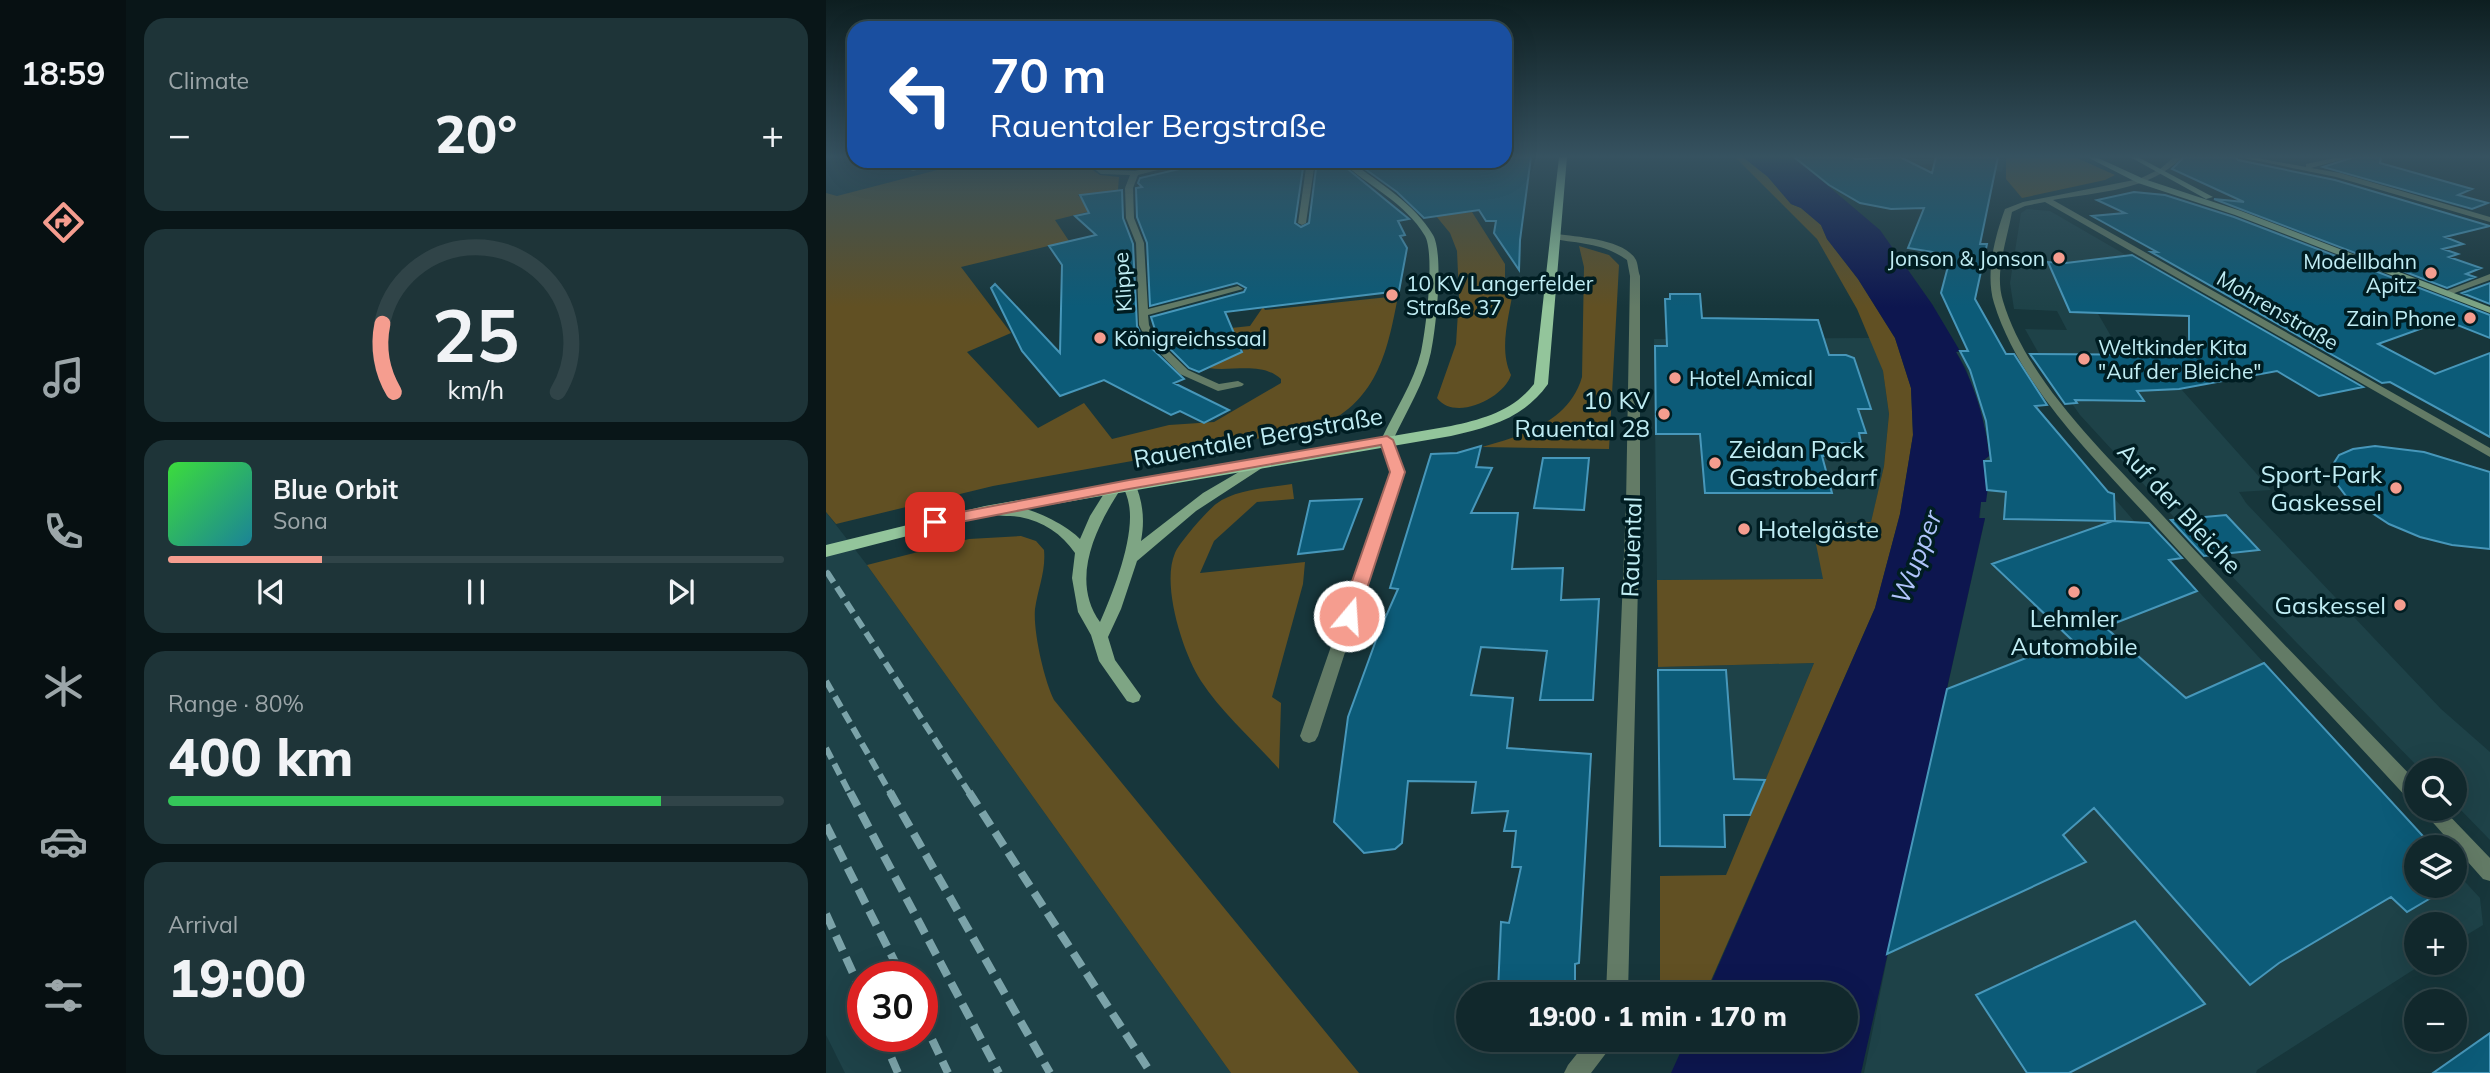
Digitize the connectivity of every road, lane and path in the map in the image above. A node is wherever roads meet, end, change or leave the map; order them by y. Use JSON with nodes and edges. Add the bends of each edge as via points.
{"nodes":[{"id":1,"x":1130,"y":207,"type":"edge"},
{"id":2,"x":1304,"y":207,"type":"edge"},
{"id":3,"x":1404,"y":207,"type":"edge"},
{"id":4,"x":1559,"y":207,"type":"edge"},
{"id":5,"x":2016,"y":207,"type":"edge"},
{"id":6,"x":2059,"y":207,"type":"edge"},
{"id":7,"x":2220,"y":207,"type":"edge"},
{"id":8,"x":2227,"y":207,"type":"edge"},
{"id":9,"x":2444,"y":207,"type":"edge"},
{"id":10,"x":2238,"y":213,"type":"junction"},
{"id":11,"x":2490,"y":220,"type":"edge"},
{"id":12,"x":1302,"y":223,"type":"dead end"},
{"id":13,"x":1557,"y":237,"type":"junction"},
{"id":14,"x":2490,"y":277,"type":"edge"},
{"id":15,"x":1238,"y":289,"type":"dead end"},
{"id":16,"x":2446,"y":293,"type":"junction"},
{"id":17,"x":2490,"y":310,"type":"edge"},
{"id":18,"x":1144,"y":313,"type":"junction"},
{"id":19,"x":1238,"y":384,"type":"dead end"},
{"id":20,"x":1387,"y":440,"type":"junction"},
{"id":21,"x":2490,"y":453,"type":"edge"},
{"id":22,"x":1261,"y":462,"type":"junction"},
{"id":23,"x":1122,"y":486,"type":"junction"},
{"id":24,"x":985,"y":511,"type":"junction"},
{"id":25,"x":1081,"y":550,"type":"junction"},
{"id":26,"x":826,"y":551,"type":"edge"},
{"id":27,"x":1128,"y":561,"type":"junction"},
{"id":28,"x":1100,"y":636,"type":"junction"},
{"id":29,"x":1133,"y":696,"type":"dead end"},
{"id":30,"x":1309,"y":736,"type":"dead end"},
{"id":31,"x":2404,"y":781,"type":"edge"},
{"id":32,"x":2441,"y":821,"type":"edge"},
{"id":33,"x":2490,"y":872,"type":"edge"},
{"id":34,"x":1617,"y":982,"type":"edge"},
{"id":35,"x":1593,"y":1052,"type":"edge"},
{"id":36,"x":1576,"y":1073,"type":"edge"}],
"edges":[{"from":1,"to":18,"type":"street","name":"Klippe","via":[[1140,243]]},
{"from":2,"to":12,"type":"street"},
{"from":3,"to":20,"type":"main road","via":[[1430,237],[1435,261],[1426,352]]},
{"from":4,"to":13,"type":"main road"},
{"from":5,"to":31,"type":"street","name":"Auf der Bleiche","via":[[2008,211],[1995,284],[1998,306],[2061,414]]},
{"from":6,"to":21,"type":"street","name":"Mohrenstraße"},
{"from":7,"to":10,"type":"main road"},
{"from":8,"to":10,"type":"main road"},
{"from":9,"to":11,"type":"street"},
{"from":10,"to":16,"type":"main road"},
{"from":13,"to":20,"type":"main road","name":"Rauentaler Bergstraße","via":[[1541,384],[1533,398],[1508,415],[1480,424]]},
{"from":13,"to":34,"type":"street","name":"Rauental","via":[[1616,248],[1631,259],[1634,276],[1633,505]]},
{"from":14,"to":16,"type":"street"},
{"from":15,"to":18,"type":"street"},
{"from":16,"to":17,"type":"main road"},
{"from":18,"to":19,"type":"street","name":"Klippe","via":[[1151,340],[1184,372],[1218,388]]},
{"from":20,"to":22,"type":"main road","name":"Rauentaler Bergstraße"},
{"from":20,"to":30,"type":"street","via":[[1397,472]]},
{"from":22,"to":23,"type":"main road","name":"Rauentaler Bergstraße"},
{"from":22,"to":27,"type":"main road","via":[[1199,500]]},
{"from":23,"to":24,"type":"main road","name":"Rauentaler Bergstraße"},
{"from":23,"to":25,"type":"main road","via":[[1098,512]]},
{"from":23,"to":27,"type":"main road","via":[[1136,506],[1137,530]]},
{"from":24,"to":25,"type":"main road","via":[[1006,510],[1041,518],[1063,530]]},
{"from":24,"to":26,"type":"main road","name":"Rauentaler Bergstraße"},
{"from":25,"to":28,"type":"main road","via":[[1079,591]]},
{"from":27,"to":28,"type":"main road","via":[[1118,600]]},
{"from":28,"to":29,"type":"main road","via":[[1107,660]]},
{"from":32,"to":33,"type":"street"},
{"from":35,"to":36,"type":"street"}]}
